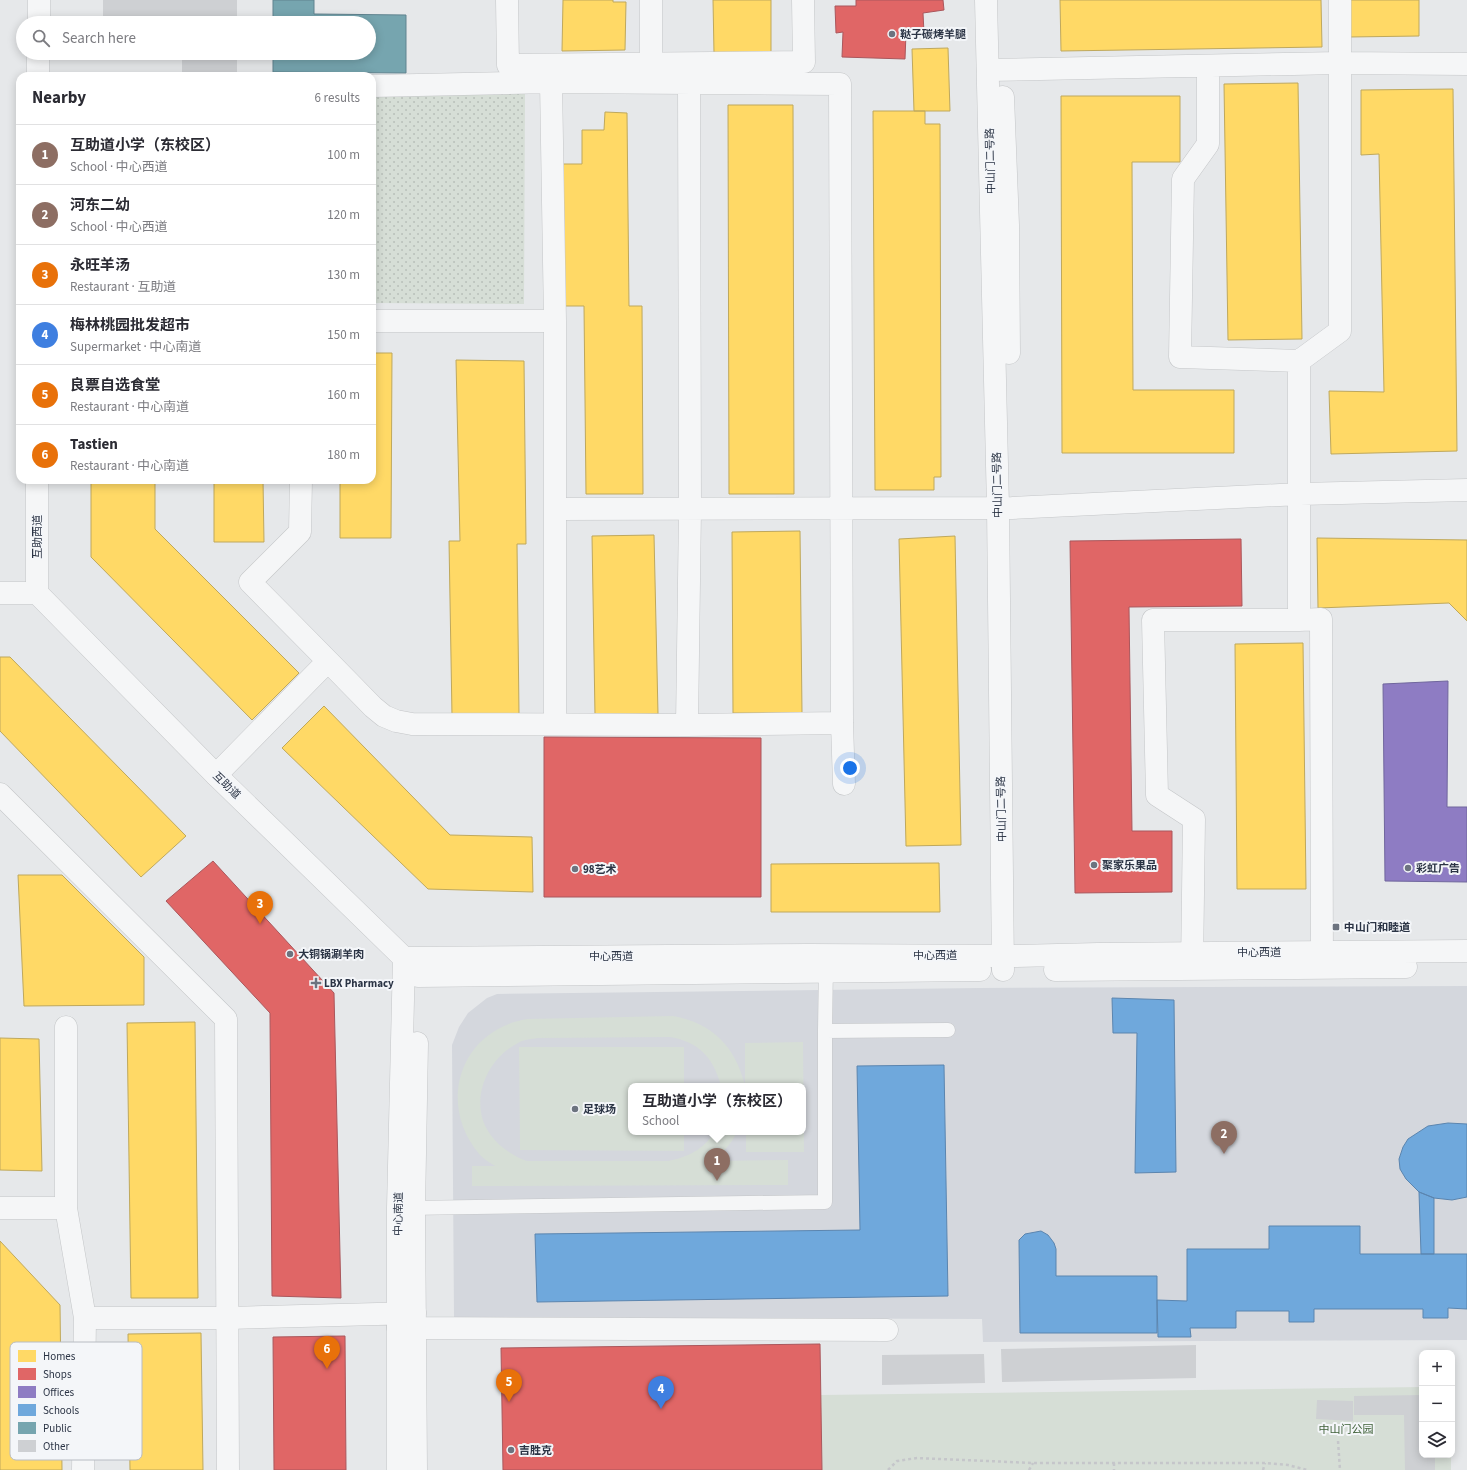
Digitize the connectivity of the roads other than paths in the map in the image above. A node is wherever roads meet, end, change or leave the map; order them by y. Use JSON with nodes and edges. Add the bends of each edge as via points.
{"nodes":[{"id":1,"x":39,"y":0,"type":"edge"},
{"id":2,"x":506,"y":0,"type":"edge"},
{"id":3,"x":651,"y":0,"type":"edge"},
{"id":4,"x":803,"y":0,"type":"edge"},
{"id":5,"x":986,"y":0,"type":"edge"},
{"id":6,"x":1000,"y":0,"type":"edge"},
{"id":7,"x":1340,"y":0,"type":"edge"},
{"id":8,"x":39,"y":16,"type":"edge"},
{"id":9,"x":38,"y":60,"type":"edge"},
{"id":10,"x":651,"y":63,"type":"junction"},
{"id":11,"x":1339,"y":63,"type":"junction"},
{"id":12,"x":1467,"y":64,"type":"edge"},
{"id":13,"x":1208,"y":66,"type":"junction"},
{"id":14,"x":995,"y":70,"type":"junction"},
{"id":15,"x":38,"y":72,"type":"edge"},
{"id":16,"x":551,"y":82,"type":"junction"},
{"id":17,"x":689,"y":83,"type":"junction"},
{"id":18,"x":376,"y":86,"type":"edge"},
{"id":19,"x":376,"y":321,"type":"edge"},
{"id":20,"x":555,"y":321,"type":"junction"},
{"id":21,"x":1299,"y":361,"type":"junction"},
{"id":22,"x":37,"y":484,"type":"edge"},
{"id":23,"x":301,"y":484,"type":"edge"},
{"id":24,"x":1467,"y":490,"type":"edge"},
{"id":25,"x":1300,"y":494,"type":"junction"},
{"id":26,"x":1005,"y":507,"type":"junction"},
{"id":27,"x":690,"y":508,"type":"junction"},
{"id":28,"x":841,"y":509,"type":"junction"},
{"id":29,"x":555,"y":510,"type":"junction"},
{"id":30,"x":37,"y":593,"type":"junction"},
{"id":31,"x":0,"y":594,"type":"edge"},
{"id":32,"x":1299,"y":620,"type":"junction"},
{"id":33,"x":328,"y":661,"type":"junction"},
{"id":34,"x":842,"y":723,"type":"junction"},
{"id":35,"x":555,"y":724,"type":"junction"},
{"id":36,"x":687,"y":725,"type":"junction"},
{"id":37,"x":216,"y":775,"type":"junction"},
{"id":38,"x":844,"y":784,"type":"dead end"},
{"id":39,"x":0,"y":794,"type":"edge"},
{"id":40,"x":1467,"y":951,"type":"edge"},
{"id":41,"x":404,"y":958,"type":"junction"},
{"id":42,"x":1192,"y":960,"type":"junction"},
{"id":43,"x":1322,"y":960,"type":"junction"},
{"id":44,"x":826,"y":963,"type":"junction"},
{"id":45,"x":1009,"y":963,"type":"junction"},
{"id":46,"x":1467,"y":966,"type":"edge"},
{"id":47,"x":418,"y":976,"type":"junction"},
{"id":48,"x":66,"y":1027,"type":"dead end"},
{"id":49,"x":948,"y":1030,"type":"dead end"},
{"id":50,"x":825,"y":1031,"type":"junction"},
{"id":51,"x":0,"y":1208,"type":"edge"},
{"id":52,"x":66,"y":1208,"type":"junction"},
{"id":53,"x":406,"y":1208,"type":"junction"},
{"id":54,"x":85,"y":1318,"type":"junction"},
{"id":55,"x":228,"y":1318,"type":"junction"},
{"id":56,"x":406,"y":1321,"type":"junction"},
{"id":57,"x":887,"y":1330,"type":"dead end"},
{"id":58,"x":85,"y":1342,"type":"edge"},
{"id":59,"x":83,"y":1460,"type":"edge"},
{"id":60,"x":83,"y":1470,"type":"edge"},
{"id":61,"x":228,"y":1470,"type":"edge"},
{"id":62,"x":398,"y":1470,"type":"edge"},
{"id":63,"x":416,"y":1470,"type":"edge"}],
"edges":[{"from":1,"to":8,"type":"street"},
{"from":2,"to":10,"type":"street","via":[[508,65]]},
{"from":3,"to":10,"type":"street"},
{"from":4,"to":10,"type":"street","via":[[804,62]]},
{"from":5,"to":14,"type":"street","name":"中山门二号路"},
{"from":6,"to":14,"type":"street","name":"中山门二号路"},
{"from":7,"to":11,"type":"street"},
{"from":9,"to":15,"type":"street"},
{"from":11,"to":12,"type":"street"},
{"from":11,"to":13,"type":"street"},
{"from":11,"to":21,"type":"street","via":[[1340,331]]},
{"from":13,"to":14,"type":"street"},
{"from":13,"to":21,"type":"street","via":[[1208,144],[1183,179],[1180,357]]},
{"from":14,"to":26,"type":"street","name":"中山门二号路","via":[[1008,225]]},
{"from":16,"to":17,"type":"street"},
{"from":16,"to":18,"type":"street"},
{"from":16,"to":20,"type":"street"},
{"from":17,"to":27,"type":"street"},
{"from":17,"to":28,"type":"street","via":[[840,84]]},
{"from":19,"to":20,"type":"street"},
{"from":20,"to":29,"type":"street"},
{"from":21,"to":25,"type":"street"},
{"from":22,"to":30,"type":"street","name":"互助西道"},
{"from":23,"to":33,"type":"street","via":[[300,532],[250,582]]},
{"from":24,"to":25,"type":"street"},
{"from":25,"to":26,"type":"street"},
{"from":25,"to":32,"type":"street"},
{"from":26,"to":28,"type":"street"},
{"from":26,"to":45,"type":"street","name":"中山门二号路"},
{"from":27,"to":28,"type":"street"},
{"from":27,"to":29,"type":"street"},
{"from":27,"to":36,"type":"street"},
{"from":28,"to":34,"type":"street"},
{"from":29,"to":35,"type":"street"},
{"from":30,"to":31,"type":"street"},
{"from":30,"to":37,"type":"street","name":"互助道"},
{"from":32,"to":42,"type":"street","via":[[1154,620],[1157,795],[1194,818]]},
{"from":32,"to":43,"type":"street","via":[[1321,619]]},
{"from":33,"to":35,"type":"street","via":[[373,707],[396,721],[412,724]]},
{"from":33,"to":37,"type":"street"},
{"from":34,"to":36,"type":"street"},
{"from":34,"to":38,"type":"street"},
{"from":35,"to":36,"type":"street"},
{"from":37,"to":41,"type":"street","name":"互助道"},
{"from":39,"to":55,"type":"street","via":[[226,1020]]},
{"from":40,"to":43,"type":"street","name":"中心西道"},
{"from":41,"to":44,"type":"street","name":"中心西道"},
{"from":41,"to":47,"type":"street","name":"互助道"},
{"from":41,"to":53,"type":"street","name":"中心南道"},
{"from":42,"to":43,"type":"street","name":"中心西道"},
{"from":42,"to":45,"type":"street","name":"中心西道"},
{"from":43,"to":46,"type":"street","name":"中心西道"},
{"from":44,"to":45,"type":"street","name":"中心西道"},
{"from":44,"to":47,"type":"street","name":"中心西道"},
{"from":44,"to":50,"type":"lane"},
{"from":47,"to":53,"type":"street","name":"中心南道"},
{"from":48,"to":52,"type":"street"},
{"from":49,"to":50,"type":"lane"},
{"from":50,"to":53,"type":"lane","via":[[825,1202]]},
{"from":51,"to":52,"type":"street"},
{"from":52,"to":54,"type":"street"},
{"from":53,"to":56,"type":"street","name":"中心南道"},
{"from":54,"to":55,"type":"street"},
{"from":54,"to":58,"type":"street"},
{"from":55,"to":56,"type":"street"},
{"from":55,"to":61,"type":"street"},
{"from":56,"to":57,"type":"street"},
{"from":56,"to":62,"type":"street","name":"中心南道"},
{"from":56,"to":63,"type":"street","name":"中心南道"},
{"from":59,"to":60,"type":"street"}]}
